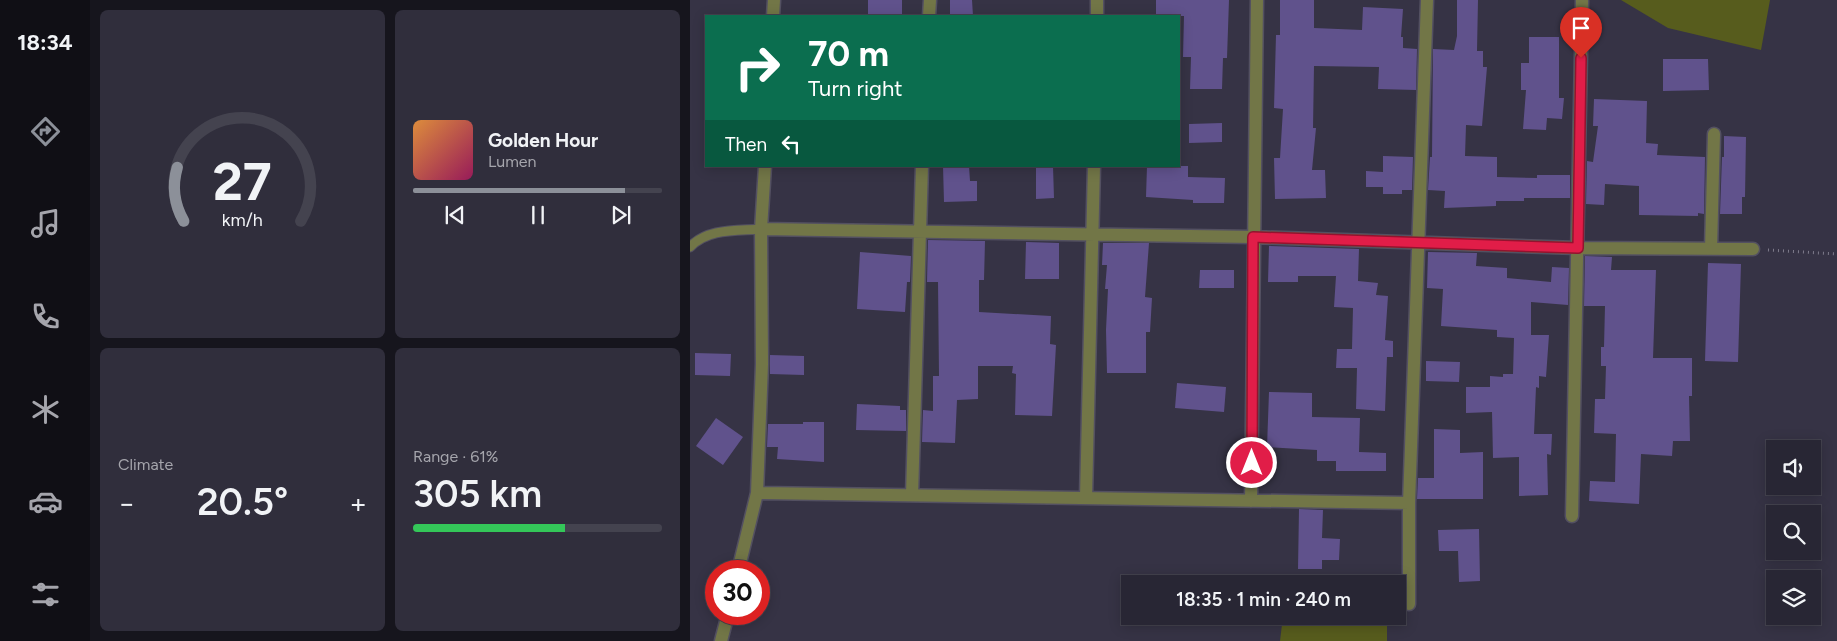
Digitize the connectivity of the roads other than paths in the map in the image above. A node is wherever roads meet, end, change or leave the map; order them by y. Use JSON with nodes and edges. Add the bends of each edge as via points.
{"nodes":[{"id":1,"x":774,"y":0,"type":"edge"},
{"id":2,"x":930,"y":0,"type":"edge"},
{"id":3,"x":1098,"y":0,"type":"edge"},
{"id":4,"x":1257,"y":0,"type":"edge"},
{"id":5,"x":1427,"y":0,"type":"edge"},
{"id":6,"x":1582,"y":1,"type":"edge"},
{"id":7,"x":773,"y":15,"type":"edge"},
{"id":8,"x":929,"y":15,"type":"edge"},
{"id":9,"x":1097,"y":15,"type":"edge"},
{"id":10,"x":1714,"y":134,"type":"dead end"},
{"id":11,"x":765,"y":167,"type":"edge"},
{"id":12,"x":922,"y":167,"type":"edge"},
{"id":13,"x":1094,"y":167,"type":"edge"},
{"id":14,"x":761,"y":230,"type":"junction"},
{"id":15,"x":918,"y":233,"type":"junction"},
{"id":16,"x":1092,"y":235,"type":"junction"},
{"id":17,"x":1253,"y":237,"type":"junction"},
{"id":18,"x":1417,"y":243,"type":"junction"},
{"id":19,"x":690,"y":247,"type":"edge"},
{"id":20,"x":1578,"y":248,"type":"junction"},
{"id":21,"x":1711,"y":249,"type":"junction"},
{"id":22,"x":1753,"y":249,"type":"road end"},
{"id":23,"x":757,"y":493,"type":"junction"},
{"id":24,"x":912,"y":495,"type":"junction"},
{"id":25,"x":1086,"y":497,"type":"junction"},
{"id":26,"x":1252,"y":500,"type":"junction"},
{"id":27,"x":1409,"y":503,"type":"junction"},
{"id":28,"x":1572,"y":516,"type":"dead end"},
{"id":29,"x":741,"y":560,"type":"edge"},
{"id":30,"x":1409,"y":604,"type":"dead end"},
{"id":31,"x":726,"y":625,"type":"edge"},
{"id":32,"x":722,"y":641,"type":"edge"}],
"edges":[{"from":1,"to":7,"type":"street"},
{"from":2,"to":8,"type":"street"},
{"from":3,"to":9,"type":"street"},
{"from":4,"to":17,"type":"street"},
{"from":5,"to":18,"type":"street"},
{"from":6,"to":20,"type":"street"},
{"from":10,"to":21,"type":"street"},
{"from":11,"to":14,"type":"street"},
{"from":12,"to":15,"type":"street"},
{"from":13,"to":16,"type":"street"},
{"from":14,"to":15,"type":"street"},
{"from":14,"to":19,"type":"lane","via":[[716,232]]},
{"from":14,"to":23,"type":"street","via":[[762,364]]},
{"from":15,"to":16,"type":"street"},
{"from":15,"to":24,"type":"street"},
{"from":16,"to":17,"type":"street"},
{"from":16,"to":25,"type":"street"},
{"from":17,"to":18,"type":"street"},
{"from":17,"to":26,"type":"street"},
{"from":18,"to":20,"type":"street"},
{"from":18,"to":27,"type":"street"},
{"from":20,"to":21,"type":"street"},
{"from":20,"to":28,"type":"street"},
{"from":21,"to":22,"type":"street"},
{"from":23,"to":24,"type":"street"},
{"from":23,"to":29,"type":"street"},
{"from":24,"to":25,"type":"street"},
{"from":25,"to":26,"type":"street"},
{"from":26,"to":27,"type":"street"},
{"from":27,"to":30,"type":"street"},
{"from":31,"to":32,"type":"street"}]}
